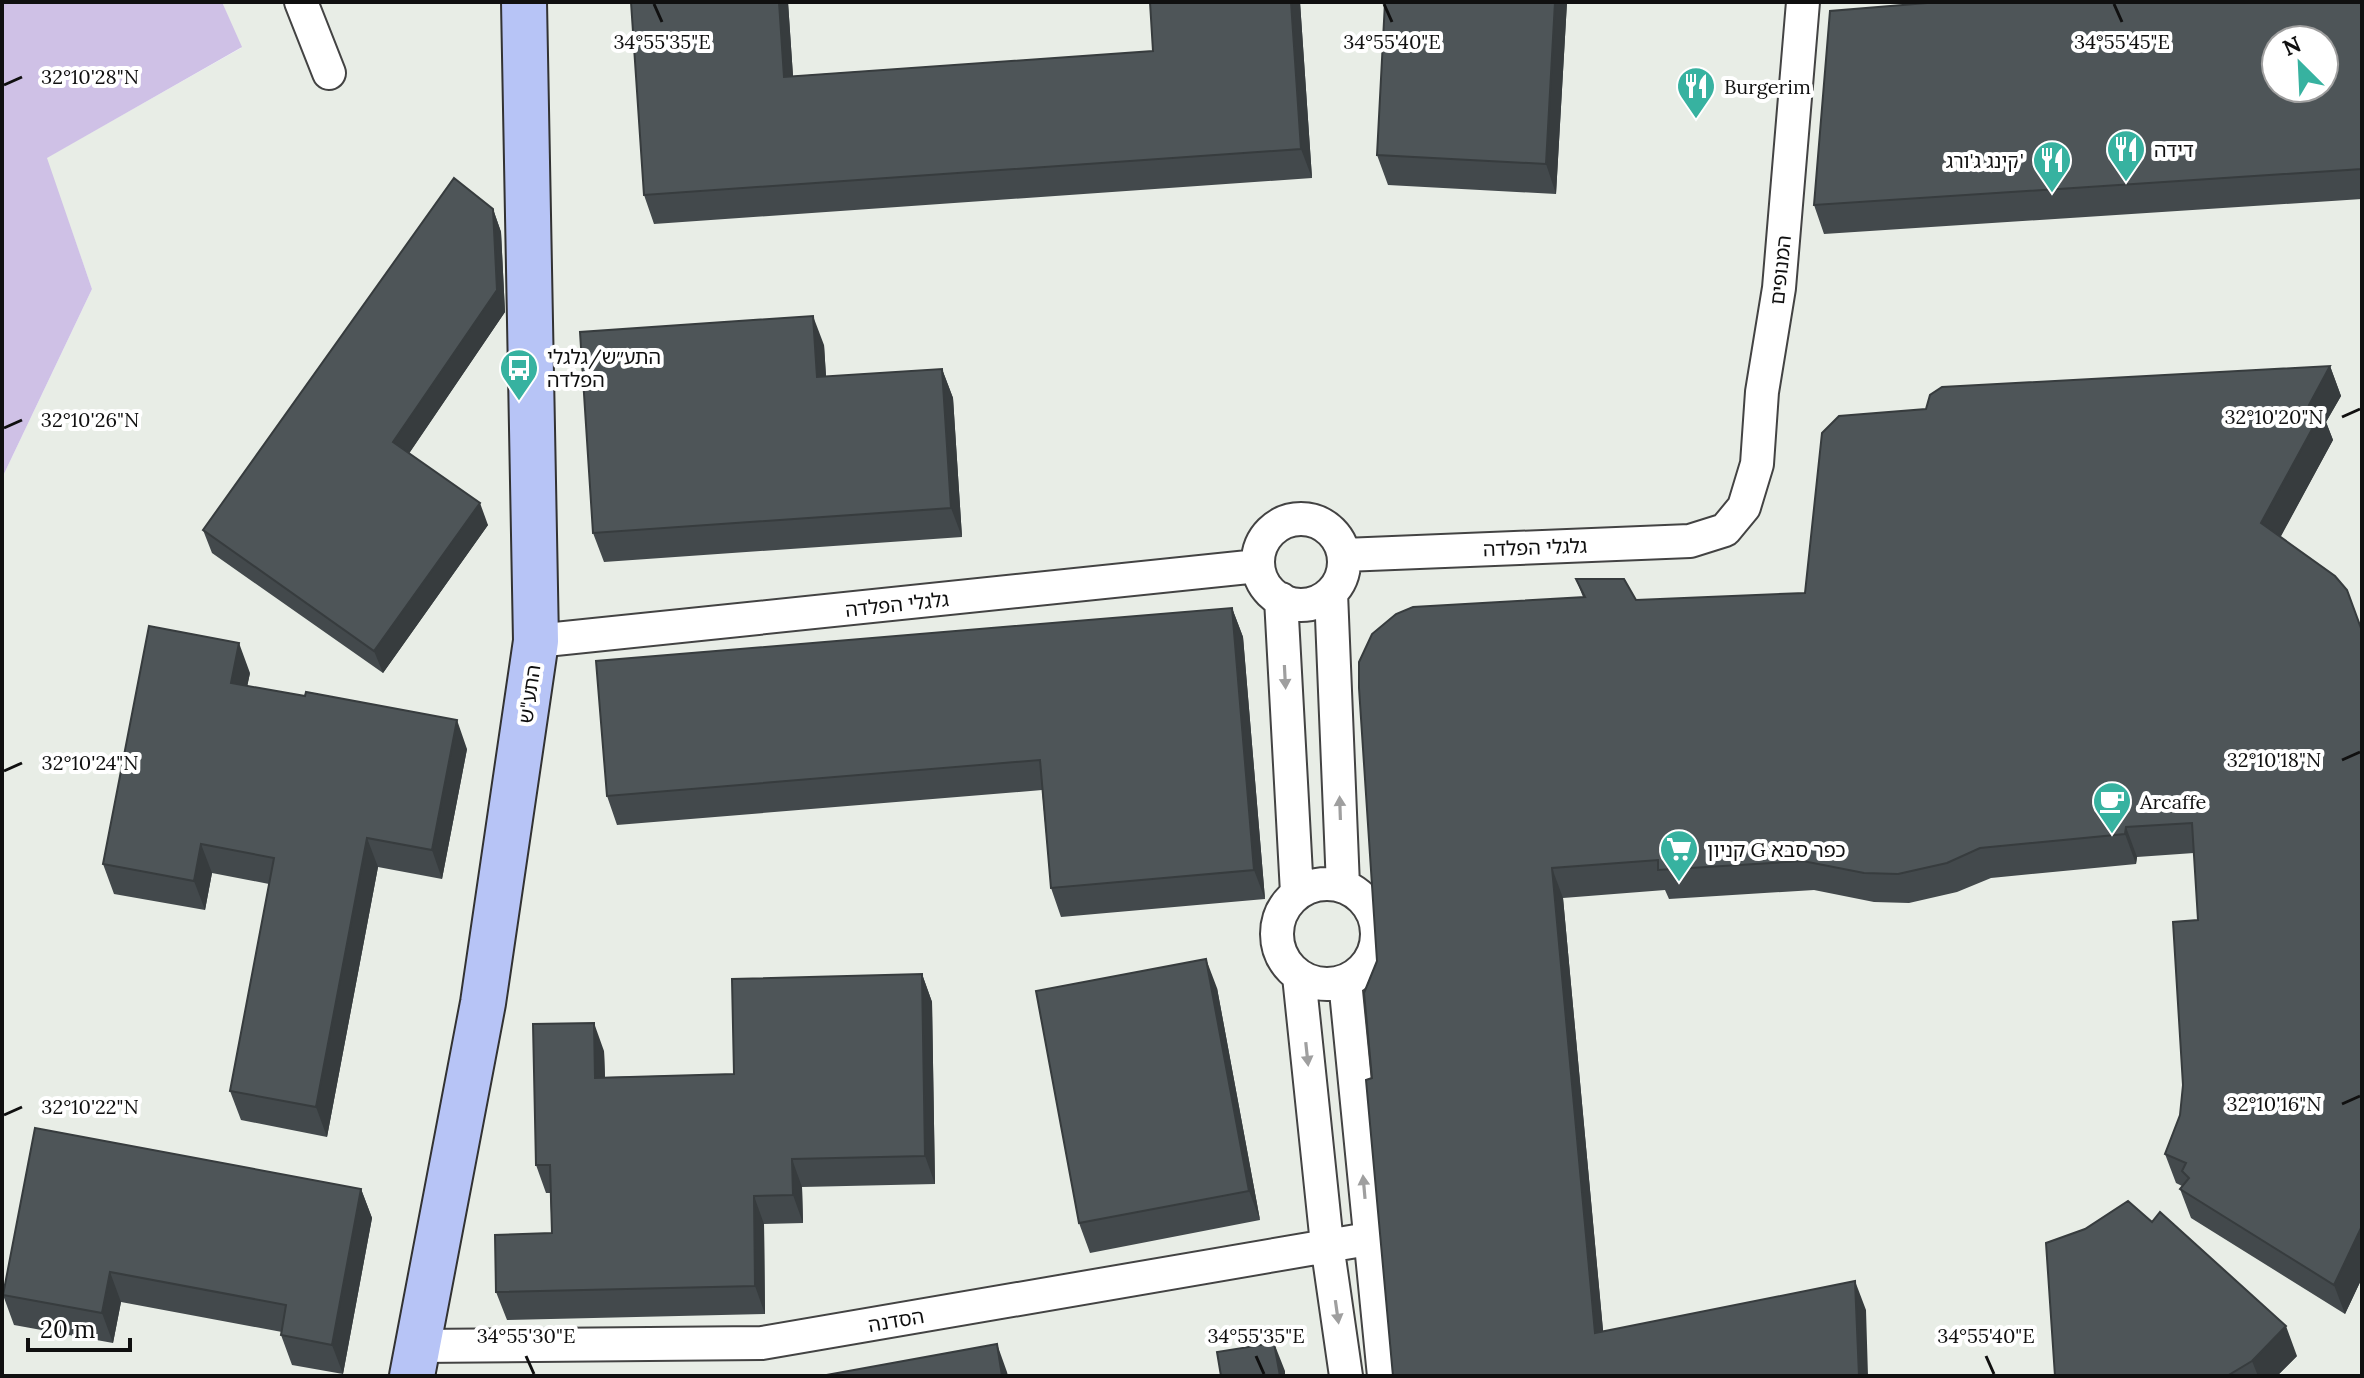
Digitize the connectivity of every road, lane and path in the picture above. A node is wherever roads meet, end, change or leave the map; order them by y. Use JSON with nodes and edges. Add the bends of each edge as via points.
{"nodes":[{"id":1,"x":301,"y":2,"type":"edge"},
{"id":2,"x":524,"y":2,"type":"edge"},
{"id":3,"x":1803,"y":2,"type":"edge"},
{"id":4,"x":329,"y":73,"type":"dead end"},
{"id":5,"x":1725,"y":530,"type":"joint"},
{"id":6,"x":1344,"y":555,"type":"junction"},
{"id":7,"x":1258,"y":566,"type":"junction"},
{"id":8,"x":1331,"y":593,"type":"junction"},
{"id":9,"x":1281,"y":599,"type":"junction"},
{"id":10,"x":536,"y":641,"type":"junction"},
{"id":11,"x":1343,"y":886,"type":"junction"},
{"id":12,"x":1297,"y":893,"type":"junction"},
{"id":13,"x":1299,"y":976,"type":"junction"},
{"id":14,"x":1345,"y":981,"type":"junction"},
{"id":15,"x":1368,"y":1239,"type":"junction"},
{"id":16,"x":1327,"y":1244,"type":"junction"},
{"id":17,"x":415,"y":1361,"type":"edge"},
{"id":18,"x":1346,"y":1376,"type":"edge"},
{"id":19,"x":1384,"y":1376,"type":"edge"}],
"edges":[{"from":1,"to":4,"type":"street"},
{"from":2,"to":10,"type":"street","name":"התע\"ש"},
{"from":3,"to":5,"type":"street","name":"המנופים","via":[[1779,288],[1757,464],[1744,507]]},
{"from":5,"to":6,"type":"street","name":"גלגלי הפלדה","via":[[1690,541]]},
{"from":6,"to":7,"type":"street","via":[[1329,529],[1303,519],[1275,528],[1265,538]]},
{"from":6,"to":8,"type":"street","via":[[1344,569]]},
{"from":7,"to":9,"type":"street","via":[[1269,591]]},
{"from":7,"to":10,"type":"street","name":"גלגלי הפלדה"},
{"from":8,"to":9,"type":"street","via":[[1307,605]]},
{"from":11,"to":8,"type":"street","one_way":true},
{"from":9,"to":12,"type":"street","one_way":true},
{"from":10,"to":17,"type":"street","name":"התע\"ש","via":[[483,1003]]},
{"from":11,"to":12,"type":"street","via":[[1328,884]]},
{"from":11,"to":14,"type":"street","via":[[1368,904],[1378,934],[1368,963]]},
{"from":12,"to":13,"type":"street","via":[[1286,905],[1277,935],[1280,951]]},
{"from":13,"to":14,"type":"street","via":[[1314,982]]},
{"from":13,"to":16,"type":"street","one_way":true},
{"from":15,"to":14,"type":"street","one_way":true},
{"from":15,"to":16,"type":"street","name":"הסדנה"},
{"from":15,"to":19,"type":"street"},
{"from":16,"to":17,"type":"street","name":"הסדנה","via":[[762,1343]]},
{"from":16,"to":18,"type":"street","one_way":true}]}
